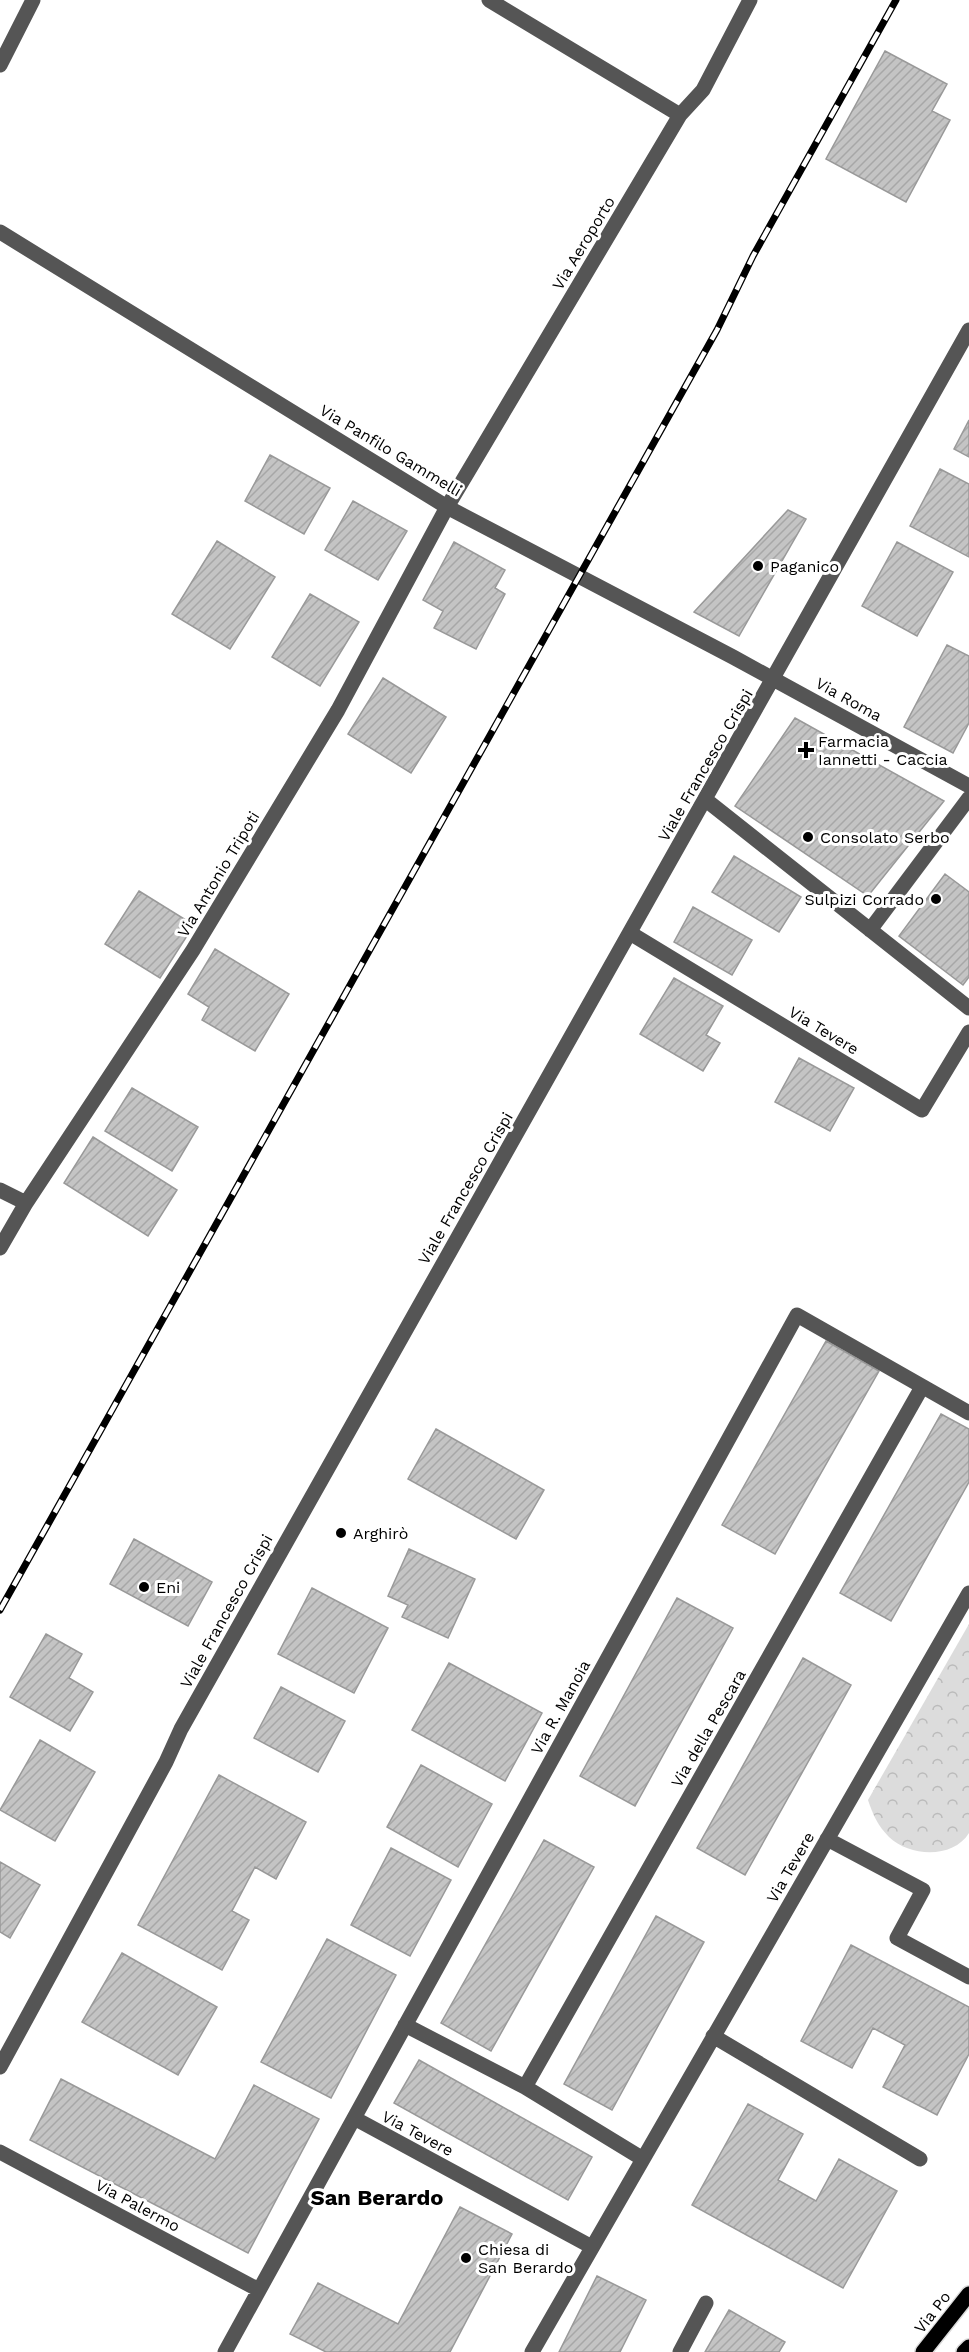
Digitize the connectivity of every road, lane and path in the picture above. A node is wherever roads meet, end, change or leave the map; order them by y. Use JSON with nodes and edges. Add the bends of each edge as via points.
{"nodes":[{"id":1,"x":33,"y":0,"type":"edge"},
{"id":2,"x":489,"y":0,"type":"edge"},
{"id":3,"x":750,"y":0,"type":"edge"},
{"id":4,"x":0,"y":64,"type":"edge"},
{"id":5,"x":680,"y":115,"type":"junction"},
{"id":6,"x":0,"y":232,"type":"edge"},
{"id":7,"x":969,"y":330,"type":"edge"},
{"id":8,"x":447,"y":507,"type":"junction"},
{"id":9,"x":774,"y":679,"type":"junction"},
{"id":10,"x":969,"y":786,"type":"edge"},
{"id":11,"x":969,"y":798,"type":"edge"},
{"id":12,"x":705,"y":800,"type":"junction"},
{"id":13,"x":870,"y":930,"type":"junction"},
{"id":14,"x":630,"y":933,"type":"junction"},
{"id":15,"x":969,"y":1008,"type":"edge"},
{"id":16,"x":969,"y":1032,"type":"edge"},
{"id":17,"x":0,"y":1190,"type":"edge"},
{"id":18,"x":26,"y":1203,"type":"junction"},
{"id":19,"x":0,"y":1248,"type":"edge"},
{"id":20,"x":922,"y":1387,"type":"junction"},
{"id":21,"x":969,"y":1413,"type":"edge"},
{"id":22,"x":969,"y":1593,"type":"edge"},
{"id":23,"x":827,"y":1839,"type":"junction"},
{"id":24,"x":969,"y":1977,"type":"edge"},
{"id":25,"x":405,"y":2025,"type":"junction"},
{"id":26,"x":714,"y":2036,"type":"junction"},
{"id":27,"x":0,"y":2067,"type":"edge"},
{"id":28,"x":525,"y":2087,"type":"junction"},
{"id":29,"x":354,"y":2118,"type":"junction"},
{"id":30,"x":0,"y":2152,"type":"edge"},
{"id":31,"x":643,"y":2159,"type":"junction"},
{"id":32,"x":920,"y":2159,"type":"dead end"},
{"id":33,"x":592,"y":2247,"type":"junction"},
{"id":34,"x":259,"y":2290,"type":"junction"},
{"id":35,"x":969,"y":2294,"type":"edge"},
{"id":36,"x":706,"y":2303,"type":"dead end"},
{"id":37,"x":969,"y":2347,"type":"edge"},
{"id":38,"x":225,"y":2352,"type":"edge"},
{"id":39,"x":532,"y":2352,"type":"edge"},
{"id":40,"x":680,"y":2352,"type":"edge"},
{"id":41,"x":923,"y":2352,"type":"edge"},
{"id":42,"x":964,"y":2352,"type":"edge"}],
"edges":[{"from":1,"to":4,"type":"street"},
{"from":2,"to":5,"type":"street"},
{"from":3,"to":5,"type":"street","name":"Via Aeroporto","via":[[703,90]]},
{"from":5,"to":8,"type":"street","name":"Via Aeroporto"},
{"from":6,"to":8,"type":"street","name":"Via Panfilo Gammelli"},
{"from":7,"to":9,"type":"street","name":"Viale Francesco Crispi"},
{"from":8,"to":9,"type":"street","name":"Via Panfilo Gammelli"},
{"from":8,"to":18,"type":"street","name":"Via Antonio Tripoti","via":[[338,710],[193,950]]},
{"from":9,"to":10,"type":"street","name":"Via Roma"},
{"from":9,"to":12,"type":"street","name":"Viale Francesco Crispi"},
{"from":11,"to":13,"type":"street"},
{"from":12,"to":13,"type":"street"},
{"from":12,"to":14,"type":"street","name":"Viale Francesco Crispi"},
{"from":13,"to":15,"type":"street"},
{"from":14,"to":16,"type":"street","name":"Via Tevere","via":[[922,1110]]},
{"from":14,"to":27,"type":"street","name":"Viale Francesco Crispi","via":[[192,1708]]},
{"from":17,"to":18,"type":"street"},
{"from":18,"to":19,"type":"street","name":"Via Antonio Tripoti"},
{"from":20,"to":21,"type":"street","name":"Via R. Manoia"},
{"from":20,"to":25,"type":"street","name":"Via R. Manoia","via":[[796,1315]]},
{"from":20,"to":28,"type":"street","name":"Via della Pescara"},
{"from":22,"to":23,"type":"street","name":"Via Tevere"},
{"from":23,"to":24,"type":"street","via":[[923,1890],[897,1938]]},
{"from":23,"to":26,"type":"street","name":"Via Tevere"},
{"from":25,"to":28,"type":"street"},
{"from":25,"to":29,"type":"street","name":"Via R. Manoia"},
{"from":26,"to":31,"type":"street","name":"Via Tevere"},
{"from":26,"to":32,"type":"street"},
{"from":28,"to":31,"type":"street"},
{"from":29,"to":33,"type":"street","name":"Via Tevere"},
{"from":29,"to":34,"type":"street","name":"Via R. Manoia"},
{"from":30,"to":34,"type":"street","name":"Via Palermo"},
{"from":31,"to":33,"type":"street","name":"Via Tevere"},
{"from":33,"to":39,"type":"street","name":"Via Tevere"},
{"from":34,"to":38,"type":"street","name":"Via R. Manoia"},
{"from":35,"to":41,"type":"main road","name":"Via Po"},
{"from":36,"to":40,"type":"street"},
{"from":37,"to":42,"type":"main road"}]}
